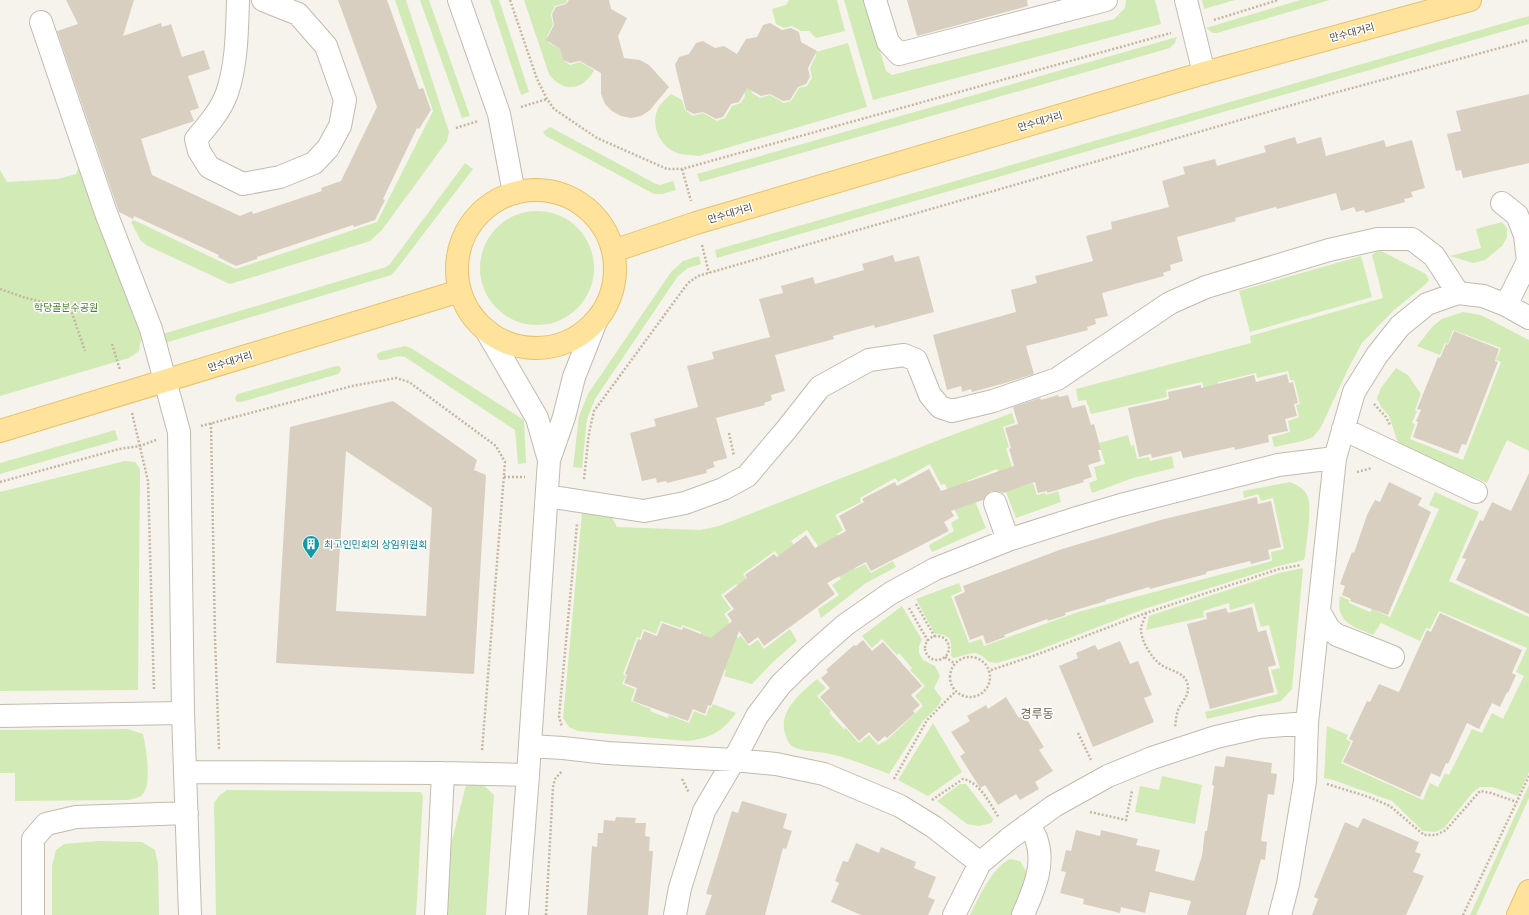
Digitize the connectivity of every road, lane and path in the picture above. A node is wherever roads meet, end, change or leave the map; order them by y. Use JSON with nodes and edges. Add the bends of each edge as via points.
{"nodes":[{"id":1,"x":238,"y":0,"type":"edge"},
{"id":2,"x":263,"y":0,"type":"edge"},
{"id":3,"x":459,"y":0,"type":"edge"},
{"id":4,"x":510,"y":0,"type":"edge"},
{"id":5,"x":875,"y":0,"type":"edge"},
{"id":6,"x":1106,"y":0,"type":"edge"},
{"id":7,"x":1186,"y":0,"type":"edge"},
{"id":8,"x":1278,"y":0,"type":"edge"},
{"id":9,"x":1470,"y":0,"type":"edge"},
{"id":10,"x":41,"y":22,"type":"dead end"},
{"id":11,"x":1192,"y":27,"type":"junction"},
{"id":12,"x":1529,"y":40,"type":"edge"},
{"id":13,"x":1204,"y":73,"type":"junction"},
{"id":14,"x":514,"y":193,"type":"junction"},
{"id":15,"x":1502,"y":203,"type":"dead end"},
{"id":16,"x":613,"y":250,"type":"junction"},
{"id":17,"x":0,"y":289,"type":"edge"},
{"id":18,"x":460,"y":291,"type":"junction"},
{"id":19,"x":1458,"y":293,"type":"junction"},
{"id":20,"x":1506,"y":305,"type":"junction"},
{"id":21,"x":1529,"y":318,"type":"edge"},
{"id":22,"x":596,"y":321,"type":"junction"},
{"id":23,"x":486,"y":330,"type":"junction"},
{"id":24,"x":112,"y":344,"type":"dead end"},
{"id":25,"x":85,"y":351,"type":"dead end"},
{"id":26,"x":166,"y":381,"type":"junction"},
{"id":27,"x":128,"y":394,"type":"junction"},
{"id":28,"x":1373,"y":398,"type":"dead end"},
{"id":29,"x":211,"y":423,"type":"junction"},
{"id":30,"x":1343,"y":429,"type":"junction"},
{"id":31,"x":1391,"y":430,"type":"dead end"},
{"id":32,"x":0,"y":431,"type":"edge"},
{"id":33,"x":179,"y":432,"type":"junction"},
{"id":34,"x":729,"y":433,"type":"dead end"},
{"id":35,"x":140,"y":446,"type":"junction"},
{"id":36,"x":1335,"y":458,"type":"junction"},
{"id":37,"x":549,"y":460,"type":"junction"},
{"id":38,"x":734,"y":462,"type":"dead end"},
{"id":39,"x":1375,"y":467,"type":"dead end"},
{"id":40,"x":1355,"y":473,"type":"dead end"},
{"id":41,"x":0,"y":482,"type":"edge"},
{"id":42,"x":583,"y":483,"type":"dead end"},
{"id":43,"x":1476,"y":492,"type":"dead end"},
{"id":44,"x":547,"y":496,"type":"junction"},
{"id":45,"x":995,"y":503,"type":"dead end"},
{"id":46,"x":1008,"y":540,"type":"junction"},
{"id":47,"x":1302,"y":565,"type":"dead end"},
{"id":48,"x":916,"y":603,"type":"dead end"},
{"id":49,"x":909,"y":607,"type":"dead end"},
{"id":50,"x":1146,"y":613,"type":"junction"},
{"id":51,"x":1320,"y":613,"type":"junction"},
{"id":52,"x":935,"y":637,"type":"junction"},
{"id":53,"x":928,"y":641,"type":"junction"},
{"id":54,"x":945,"y":657,"type":"junction"},
{"id":55,"x":1393,"y":657,"type":"dead end"},
{"id":56,"x":954,"y":663,"type":"junction"},
{"id":57,"x":991,"y":670,"type":"dead end"},
{"id":58,"x":955,"y":692,"type":"junction"},
{"id":59,"x":184,"y":713,"type":"junction"},
{"id":60,"x":155,"y":714,"type":"junction"},
{"id":61,"x":0,"y":716,"type":"edge"},
{"id":62,"x":1307,"y":723,"type":"junction"},
{"id":63,"x":1078,"y":733,"type":"dead end"},
{"id":64,"x":530,"y":746,"type":"junction"},
{"id":65,"x":1180,"y":748,"type":"junction"},
{"id":66,"x":734,"y":760,"type":"junction"},
{"id":67,"x":1094,"y":766,"type":"dead end"},
{"id":68,"x":565,"y":769,"type":"dead end"},
{"id":69,"x":186,"y":772,"type":"junction"},
{"id":70,"x":220,"y":772,"type":"junction"},
{"id":71,"x":443,"y":773,"type":"junction"},
{"id":72,"x":480,"y":774,"type":"junction"},
{"id":73,"x":528,"y":775,"type":"junction"},
{"id":74,"x":677,"y":776,"type":"dead end"},
{"id":75,"x":1529,"y":776,"type":"edge"},
{"id":76,"x":1305,"y":781,"type":"junction"},
{"id":77,"x":891,"y":783,"type":"dead end"},
{"id":78,"x":1133,"y":785,"type":"dead end"},
{"id":79,"x":689,"y":799,"type":"dead end"},
{"id":80,"x":930,"y":802,"type":"dead end"},
{"id":81,"x":1517,"y":802,"type":"junction"},
{"id":82,"x":1083,"y":810,"type":"dead end"},
{"id":83,"x":187,"y":813,"type":"junction"},
{"id":84,"x":1003,"y":824,"type":"dead end"},
{"id":85,"x":1027,"y":825,"type":"junction"},
{"id":86,"x":980,"y":863,"type":"junction"},
{"id":87,"x":1529,"y":891,"type":"edge"},
{"id":88,"x":33,"y":915,"type":"edge"},
{"id":89,"x":190,"y":915,"type":"edge"},
{"id":90,"x":436,"y":915,"type":"edge"},
{"id":91,"x":517,"y":915,"type":"edge"},
{"id":92,"x":546,"y":915,"type":"edge"},
{"id":93,"x":675,"y":915,"type":"edge"},
{"id":94,"x":954,"y":915,"type":"edge"},
{"id":95,"x":1023,"y":915,"type":"edge"},
{"id":96,"x":1280,"y":915,"type":"edge"},
{"id":97,"x":1464,"y":915,"type":"edge"},
{"id":98,"x":1518,"y":915,"type":"edge"}],
"edges":[{"from":1,"to":2,"type":"street","via":[[233,69],[227,93],[217,114],[196,139],[199,151],[210,167],[243,184],[280,177],[314,163],[328,148],[340,126],[345,100],[326,46],[298,14]]},
{"from":3,"to":14,"type":"street","via":[[499,114]]},
{"from":4,"to":11,"type":"path","via":[[537,79],[554,109],[597,138],[667,169],[682,169]]},
{"from":5,"to":6,"type":"street","via":[[888,42],[899,54]]},
{"from":7,"to":11,"type":"street"},
{"from":8,"to":11,"type":"path"},
{"from":9,"to":13,"type":"main road","name":"만수대거리"},
{"from":10,"to":26,"type":"street","via":[[106,213],[151,329]]},
{"from":11,"to":13,"type":"street"},
{"from":12,"to":42,"type":"path","via":[[1334,92],[698,276],[688,282],[594,411]]},
{"from":13,"to":16,"type":"main road","name":"만수대거리","via":[[704,220]]},
{"from":14,"to":16,"type":"main road","via":[[535,190],[557,193],[576,201],[593,214],[606,231]]},
{"from":14,"to":18,"type":"main road","via":[[495,202],[479,214],[467,231],[459,250],[457,271]]},
{"from":15,"to":20,"type":"street","via":[[1517,215],[1525,235],[1528,261]]},
{"from":16,"to":22,"type":"main road","via":[[614,282],[609,300]]},
{"from":17,"to":25,"type":"path","via":[[23,298],[68,309],[72,313]]},
{"from":18,"to":23,"type":"main road","via":[[470,312]]},
{"from":18,"to":26,"type":"main road","name":"만수대거리"},
{"from":19,"to":20,"type":"street","via":[[1483,296]]},
{"from":19,"to":30,"type":"street","via":[[1427,304],[1400,326],[1377,355],[1354,392]]},
{"from":19,"to":44,"type":"street","via":[[1434,256],[1412,239],[1378,239],[1329,250],[1206,287],[1170,303],[1057,378],[993,401],[952,411],[940,408],[930,396],[916,360],[904,355],[869,360],[820,387],[747,476],[723,489],[685,503],[644,511]]},
{"from":20,"to":21,"type":"street"},
{"from":22,"to":23,"type":"main road","via":[[576,338],[553,346],[529,348],[506,342]]},
{"from":22,"to":37,"type":"street","via":[[574,377]]},
{"from":23,"to":37,"type":"street","via":[[537,418]]},
{"from":24,"to":27,"type":"path"},
{"from":26,"to":27,"type":"main road","name":"만수대거리"},
{"from":26,"to":33,"type":"street"},
{"from":27,"to":32,"type":"main road","name":"만수대거리"},
{"from":27,"to":35,"type":"path"},
{"from":28,"to":31,"type":"path","via":[[1374,405],[1386,417]]},
{"from":29,"to":33,"type":"path"},
{"from":29,"to":70,"type":"path"},
{"from":29,"to":72,"type":"path","via":[[352,386],[396,378],[409,382],[496,446],[505,462]]},
{"from":30,"to":36,"type":"street"},
{"from":30,"to":43,"type":"street"},
{"from":33,"to":35,"type":"path"},
{"from":33,"to":59,"type":"street"},
{"from":34,"to":38,"type":"path"},
{"from":35,"to":41,"type":"path","via":[[119,449]]},
{"from":35,"to":60,"type":"path","via":[[148,481]]},
{"from":36,"to":46,"type":"street","via":[[1278,465],[1170,492]]},
{"from":36,"to":51,"type":"street"},
{"from":37,"to":44,"type":"street"},
{"from":39,"to":40,"type":"path"},
{"from":44,"to":64,"type":"street"},
{"from":45,"to":46,"type":"street"},
{"from":46,"to":66,"type":"street","via":[[935,569],[890,593],[845,625],[781,684],[757,716]]},
{"from":47,"to":50,"type":"path","via":[[1279,569]]},
{"from":48,"to":52,"type":"path"},
{"from":49,"to":53,"type":"path"},
{"from":50,"to":57,"type":"path"},
{"from":50,"to":65,"type":"path","via":[[1141,629],[1154,660],[1186,679],[1187,697],[1179,708],[1175,728]]},
{"from":51,"to":55,"type":"street","via":[[1329,629],[1337,635]]},
{"from":51,"to":62,"type":"street"},
{"from":52,"to":53,"type":"path"},
{"from":52,"to":54,"type":"path","via":[[946,640],[949,646]]},
{"from":53,"to":54,"type":"path","via":[[928,656],[934,660]]},
{"from":54,"to":56,"type":"path"},
{"from":56,"to":58,"type":"path","via":[[949,678],[950,686]]},
{"from":56,"to":58,"type":"path","via":[[961,658],[977,658],[984,662],[990,676],[987,688],[978,696],[962,697]]},
{"from":58,"to":77,"type":"path","via":[[927,720]]},
{"from":59,"to":60,"type":"street"},
{"from":59,"to":69,"type":"street"},
{"from":60,"to":61,"type":"street"},
{"from":62,"to":65,"type":"street","via":[[1260,727]]},
{"from":62,"to":76,"type":"street"},
{"from":63,"to":67,"type":"path"},
{"from":64,"to":66,"type":"street"},
{"from":64,"to":73,"type":"street"},
{"from":65,"to":85,"type":"street","via":[[1108,776],[1054,806]]},
{"from":66,"to":86,"type":"street","via":[[776,764],[824,774],[860,788],[900,806],[934,827]]},
{"from":66,"to":93,"type":"street","via":[[704,811],[682,881]]},
{"from":68,"to":92,"type":"path","via":[[555,779],[553,787]]},
{"from":69,"to":70,"type":"street"},
{"from":69,"to":83,"type":"street"},
{"from":70,"to":71,"type":"street"},
{"from":71,"to":72,"type":"street"},
{"from":71,"to":90,"type":"street"},
{"from":72,"to":73,"type":"street"},
{"from":73,"to":91,"type":"street"},
{"from":74,"to":79,"type":"path","via":[[682,779]]},
{"from":75,"to":81,"type":"path"},
{"from":76,"to":81,"type":"path","via":[[1332,785],[1390,806],[1424,835],[1436,835],[1446,830],[1480,791]]},
{"from":76,"to":96,"type":"street","via":[[1288,884]]},
{"from":78,"to":82,"type":"path","via":[[1126,820]]},
{"from":80,"to":84,"type":"path","via":[[963,779],[970,780],[983,793]]},
{"from":81,"to":97,"type":"path"},
{"from":83,"to":88,"type":"street","via":[[76,817],[46,824],[33,839]]},
{"from":83,"to":89,"type":"street"},
{"from":85,"to":86,"type":"street"},
{"from":85,"to":95,"type":"street","via":[[1036,837],[1040,860],[1036,884]]},
{"from":86,"to":94,"type":"street"},
{"from":87,"to":98,"type":"main road"}]}
